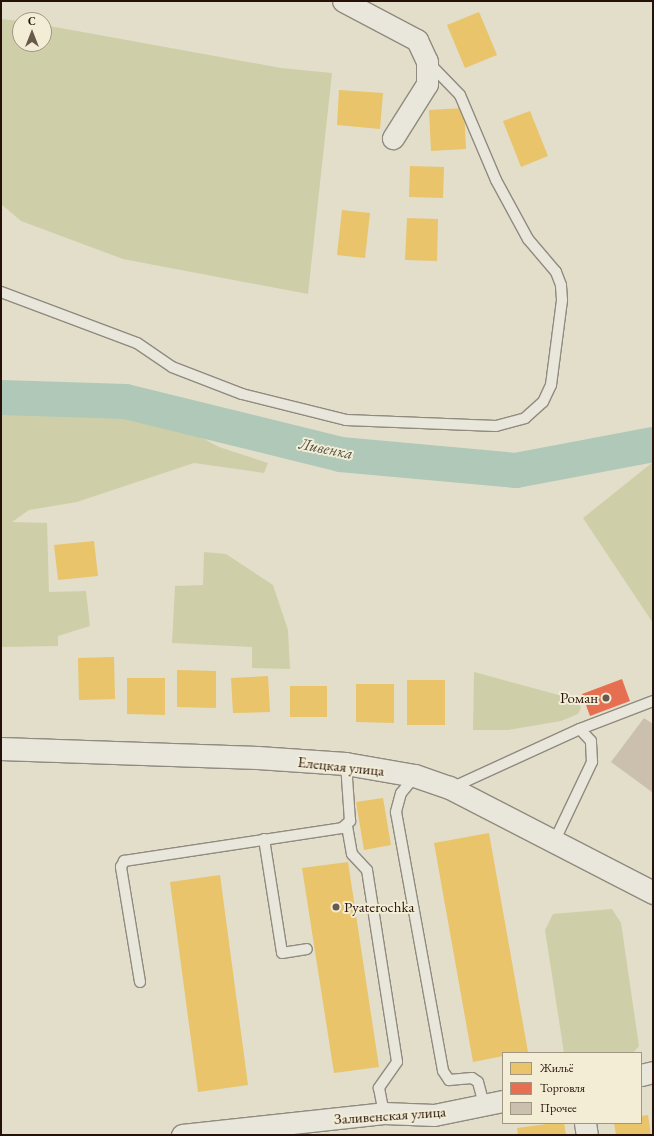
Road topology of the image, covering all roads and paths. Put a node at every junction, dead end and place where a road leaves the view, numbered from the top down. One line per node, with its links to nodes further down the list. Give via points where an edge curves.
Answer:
1 (343, 1): 2 (street, via 416,40)
2 (426, 61): 3 (street, via 426,84); 4 (lane, via 460,95 496,180 528,239 556,272 561,285 562,307 551,385 543,402 525,418 496,426 346,420 242,394 172,367 137,343)
3 (393, 138)
4 (1, 292)
5 (653, 701): 6 (lane)
6 (580, 729): 10 (lane); 13 (lane, via 591,741 592,762)
7 (1, 749): 8 (street, Елецкая улица)
8 (346, 764): 9 (street, Елецкая улица); 11 (lane)
9 (414, 776): 10 (street, Елецкая улица); 19 (lane, via 401,793 396,812 443,1071 448,1080 472,1078 478,1082)
10 (450, 788): 13 (street, Елецкая улица)
11 (347, 826): 12 (lane); 20 (lane, via 352,854 367,870 396,1062 379,1088)
12 (264, 839): 15 (lane, via 282,953); 16 (lane, via 124,861 121,868)
13 (554, 842): 14 (street, Елецкая улица)
14 (653, 893)
15 (307, 949)
16 (140, 982)
17 (653, 1072): 18 (street)
18 (642, 1075)
19 (493, 1103): 20 (street, Заливенская улица, via 434,1115)
20 (384, 1113): 22 (street, Заливенская улица)
21 (585, 1124): 23 (street)
22 (182, 1135)
23 (587, 1135)

